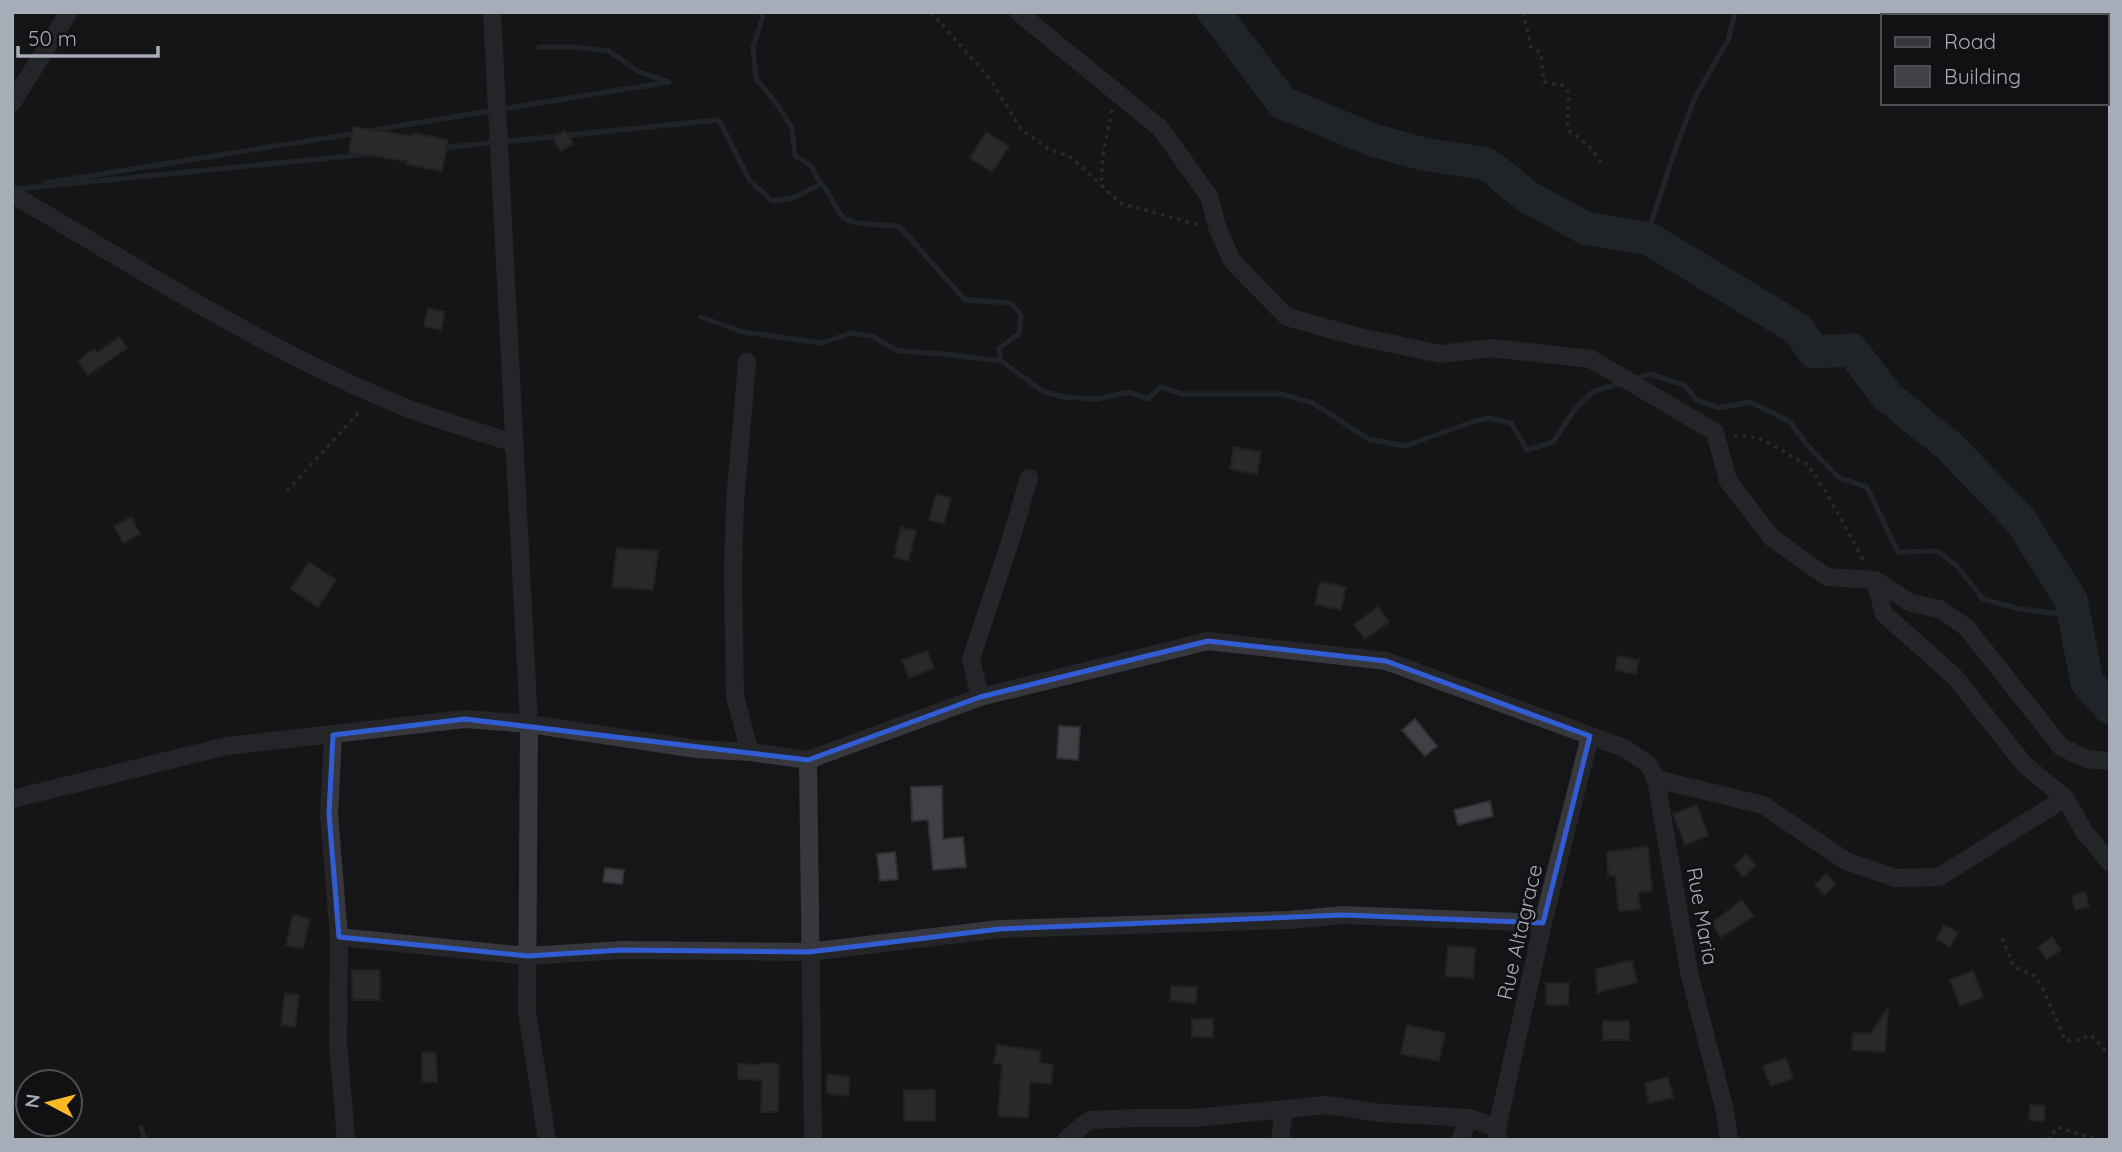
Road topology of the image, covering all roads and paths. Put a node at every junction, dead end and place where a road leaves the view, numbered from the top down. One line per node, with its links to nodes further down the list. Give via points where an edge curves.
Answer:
1 (69, 12): 7 (street)
2 (492, 12): 15 (street)
3 (931, 12): 9 (path, via 989,79 1021,129 1047,148 1072,158)
4 (1018, 12): 6 (street)
5 (1523, 12): 8 (path, via 1531,47 1541,53 1544,82 1565,86 1569,93 1566,129 1588,145)
6 (1117, 92): 9 (path); 11 (street, via 1160,128 1209,196)
7 (12, 103)
8 (1604, 166)
9 (1101, 185): 11 (path, via 1120,203)
10 (12, 194): 13 (street, via 225,318)
11 (1219, 230): 14 (street, via 1233,262 1287,317 1441,354 1491,348 1591,359)
12 (747, 362): 23 (street, via 734,503 733,575 735,697)
13 (376, 394): 15 (street); 17 (path)
14 (1715, 432): 18 (path, via 1759,438 1808,465); 18 (street, via 1728,481 1772,538 1827,577)
15 (513, 443): 20 (street)
16 (1029, 478): 19 (street, via 971,659)
17 (287, 491)
18 (1875, 580): 25 (street, via 1911,603 1940,609 1967,628 2061,747 2087,759); 27 (street, via 1884,614 1955,677 2025,765)
19 (980, 697): 22 (street, via 1208,641 1386,661); 24 (street)
20 (528, 724): 21 (street, via 465,719); 23 (street, via 697,749); 34 (street)
21 (333, 735): 28 (street, via 227,746); 31 (street, via 329,814)
22 (1590, 736): 26 (street, via 1624,748 1648,764); 30 (street, Rue Altagrace)
23 (750, 752): 24 (street)
24 (808, 760): 33 (street)
25 (2110, 761)
26 (1656, 779): 27 (street, via 1763,804 1846,861 1896,878 1939,877); 45 (street, Rue Maria, via 1689,972)
27 (2065, 798): 29 (street, via 2085,833)
28 (12, 799)
29 (2110, 862)
30 (1543, 923): 33 (street, via 1343,915 1000,929); 38 (street, Rue Altagrace)
31 (339, 937): 34 (street); 39 (street, via 338,1043)
32 (2002, 938): 35 (path, via 2014,967 2035,976 2066,1040 2091,1035)
33 (809, 952): 34 (street, via 622,950); 41 (street)
34 (528, 956): 40 (street, via 527,1011)
35 (2110, 1055)
36 (1284, 1109): 37 (street, via 1326,1105 1381,1114); 42 (street, via 1194,1118 1090,1120); 43 (street)
37 (1469, 1118): 38 (street); 44 (street)
38 (1498, 1134)
39 (346, 1140)
40 (547, 1140)
41 (813, 1140)
42 (1066, 1140)
43 (1280, 1140)
44 (1460, 1140)
45 (1729, 1140)
46 (2049, 1140): 47 (path, via 2057,1128)
47 (2098, 1140)

